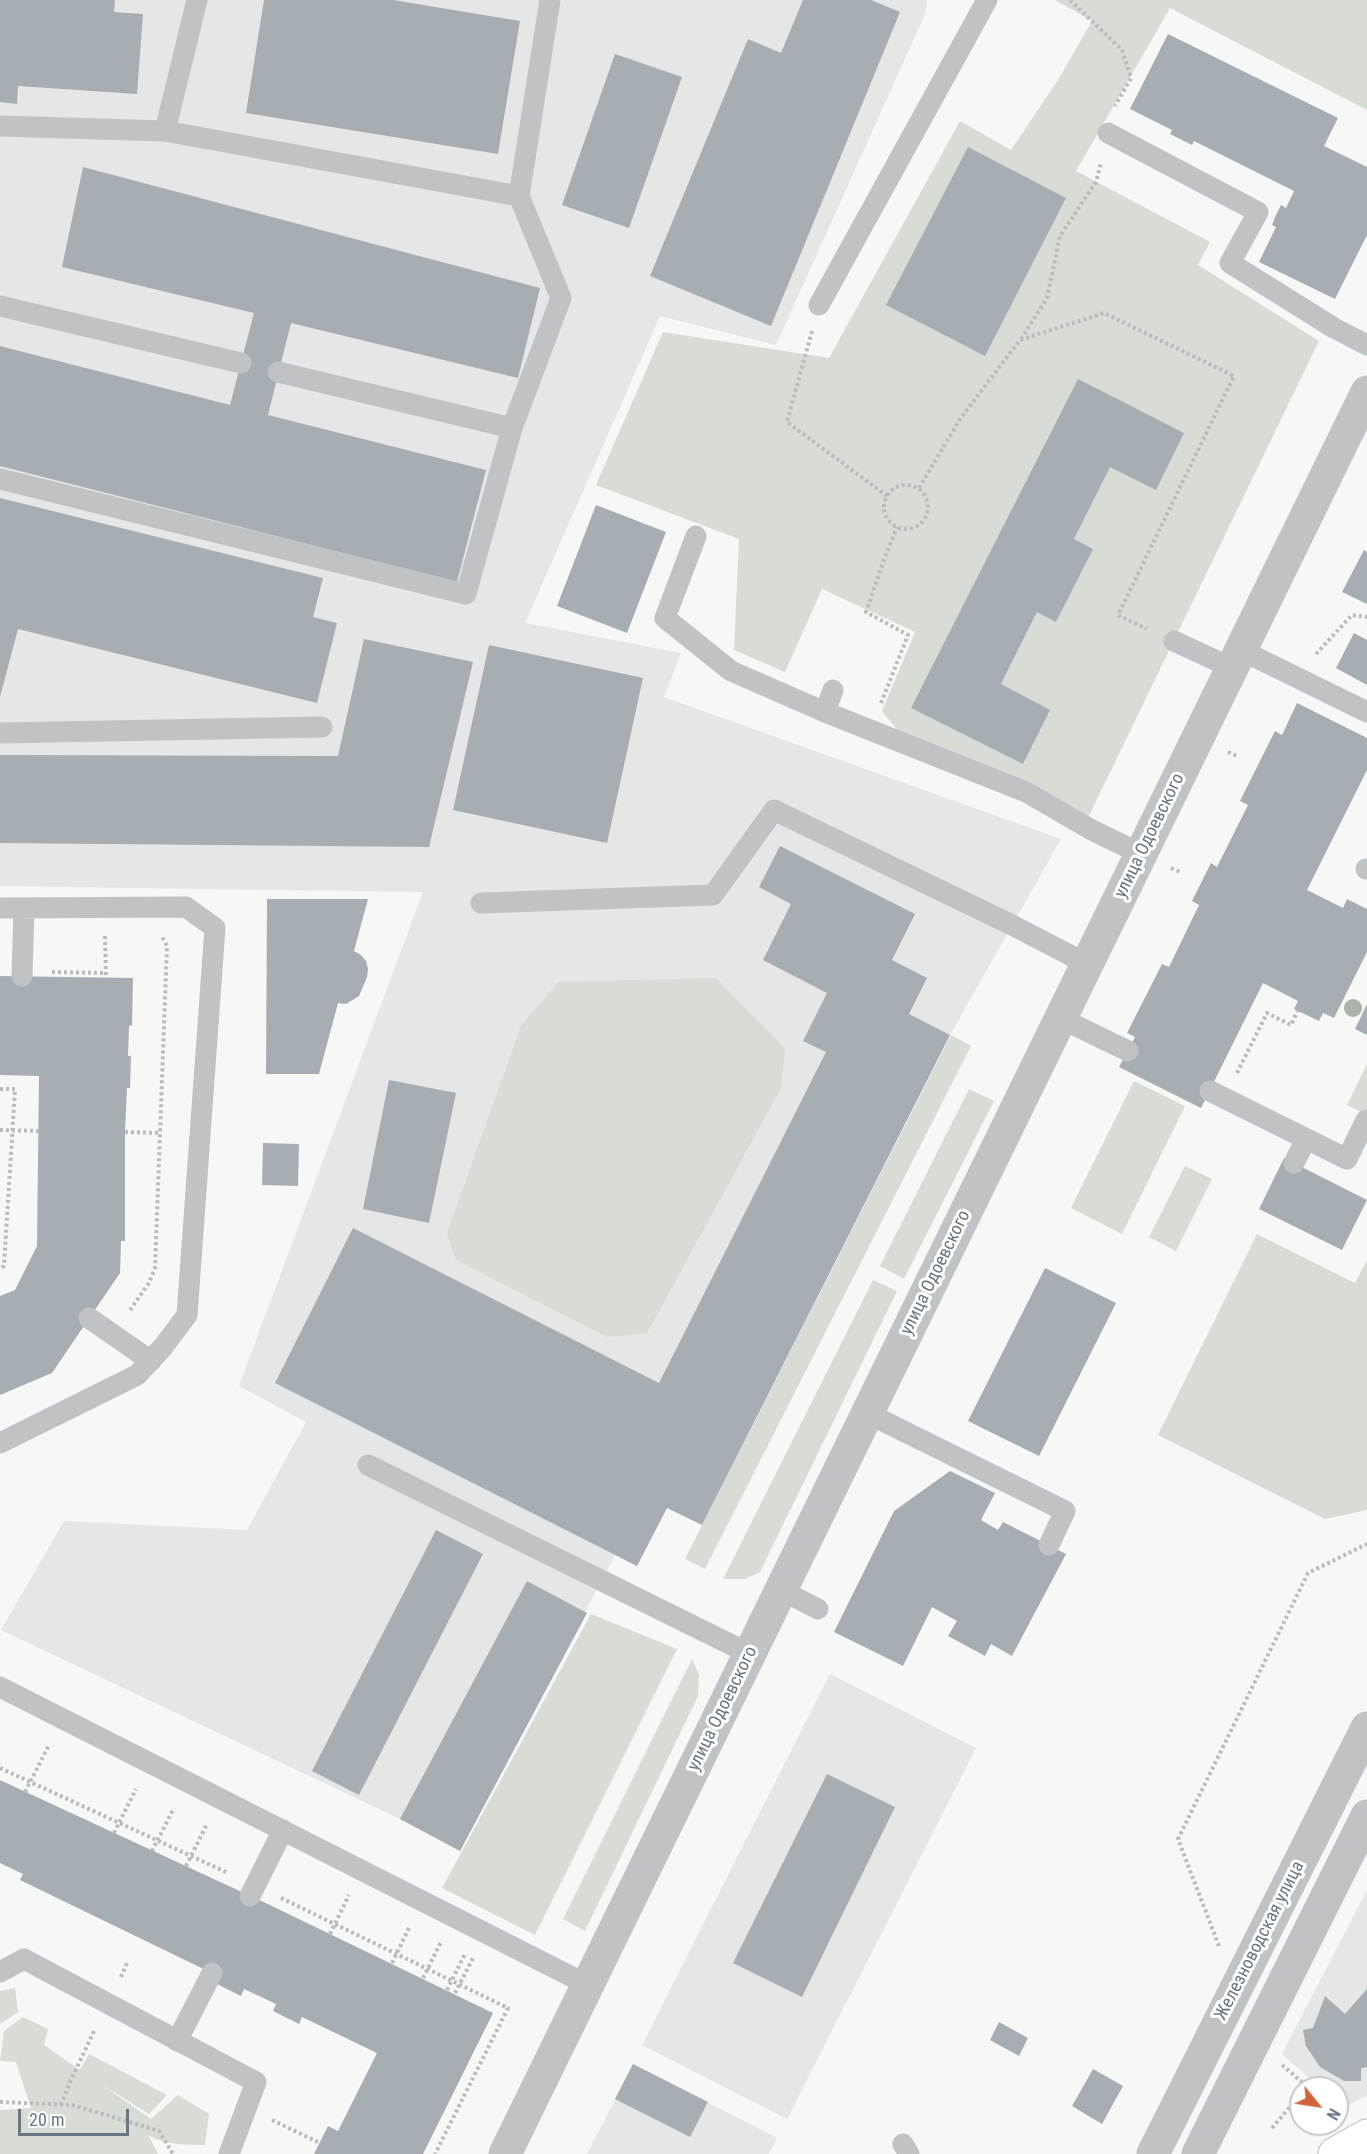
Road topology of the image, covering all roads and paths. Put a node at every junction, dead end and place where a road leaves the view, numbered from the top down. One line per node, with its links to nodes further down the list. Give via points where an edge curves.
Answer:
1 (197, 0): 6 (lane)
2 (550, 0): 8 (lane)
3 (987, 0): 9 (lane)
4 (1070, 0): 7 (path, via 1122,50 1131,78 1112,110)
5 (0, 126): 6 (lane)
6 (165, 131): 8 (lane)
7 (1108, 133): 11 (path, via 1096,182 1060,236 1047,298); 12 (lane, via 1258,212 1230,263)
8 (519, 195): 16 (lane, via 561,298)
9 (819, 305): 19 (path, via 787,422)
10 (0, 306): 13 (lane)
11 (1020, 340): 18 (path, via 960,419); 23 (path, via 1104,313 1234,376 1118,615)
12 (1367, 345)
13 (241, 363)
14 (278, 372): 16 (lane)
15 (1367, 392): 24 (street, улица Одоевского)
16 (512, 428): 17 (lane, via 466,594)
17 (0, 479)
18 (919, 488): 19 (path, via 905,484); 20 (path, via 927,500 927,514 918,526)
19 (887, 496): 20 (path, via 886,518)
20 (897, 527): 27 (path, via 866,612 908,635)
21 (696, 536): 28 (lane, via 665,618 730,671)
22 (1367, 617): 25 (path, via 1352,615)
23 (1174, 641): 24 (lane)
24 (1237, 659): 25 (lane); 32 (street, улица Одоевского)
25 (1295, 676): 29 (lane)
26 (833, 690): 28 (lane)
27 (879, 710)
28 (825, 712): 32 (lane, via 1026,792)
29 (1367, 712)
30 (322, 727): 31 (lane)
31 (0, 733)
32 (1141, 854): 38 (street, улица Одоевского)
33 (481, 903): 38 (lane, via 713,895 774,810)
34 (0, 908): 35 (lane)
35 (24, 908): 39 (lane); 56 (lane, via 186,907 215,928 187,1316)
36 (105, 927): 40 (path)
37 (160, 933): 51 (path, via 167,946)
38 (1087, 964): 42 (street, улица Одоевского)
39 (22, 976)
40 (106, 977)
41 (1298, 1010): 45 (path, via 1291,1024 1267,1013)
42 (1060, 1018): 43 (lane); 57 (street, улица Одоевского)
43 (1128, 1051)
44 (0, 1089): 48 (path, via 15,1089)
45 (1217, 1094): 52 (lane)
46 (1366, 1120): 52 (lane, via 1347,1159)
47 (0, 1130): 48 (path)
48 (12, 1130): 49 (path); 54 (path, via 4,1266)
49 (39, 1131)
50 (125, 1132): 51 (path)
51 (160, 1133): 55 (path, via 155,1268 140,1298)
52 (1306, 1139): 53 (lane)
53 (1294, 1163)
54 (0, 1268)
55 (112, 1334): 56 (lane); 56 (lane, via 86,1322)
56 (147, 1364): 58 (lane, via 137,1375)
57 (867, 1413): 61 (lane, via 1065,1511); 62 (street, улица Одоевского)
58 (0, 1443)
59 (368, 1466): 64 (lane)
60 (1367, 1544): 93 (path, via 1308,1573 1178,1839)
61 (1049, 1545)
62 (781, 1590): 63 (lane); 64 (street, улица Одоевского)
63 (818, 1609)
64 (750, 1654): 102 (street, улица Одоевского)
65 (0, 1687): 77 (lane)
66 (1367, 1728): 68 (street, Железноводская улица)
67 (49, 1744): 70 (path)
68 (1359, 1764): 85 (street, Железноводская улица)
69 (0, 1768): 70 (path)
70 (30, 1782): 72 (path); 75 (path)
71 (136, 1788): 75 (path)
72 (25, 1792)
73 (174, 1807): 79 (path)
74 (1367, 1816): 86 (street)
75 (119, 1823): 78 (path); 79 (path)
76 (207, 1824): 81 (path)
77 (283, 1830): 83 (lane); 102 (lane)
78 (114, 1833)
79 (158, 1841): 80 (path); 81 (path)
80 (152, 1851)
81 (191, 1856): 82 (path); 83 (path)
82 (186, 1866)
83 (253, 1891): 87 (path)
84 (349, 1895): 87 (path)
85 (1283, 1895): 86 (lane); 118 (street, Железноводская улица)
86 (1318, 1913): 119 (street)
87 (335, 1924): 89 (path); 91 (path)
88 (410, 1926): 91 (path)
89 (330, 1934)
90 (441, 1941): 96 (path)
91 (397, 1953): 95 (path); 96 (path)
92 (465, 1953): 100 (path)
93 (1222, 1954)
94 (473, 1957): 101 (path)
95 (392, 1963)
96 (428, 1968): 99 (path); 100 (path)
97 (0, 1972): 105 (lane, via 24,1959)
98 (212, 1973): 105 (lane)
99 (423, 1978)
100 (452, 1980): 101 (path); 103 (path)
101 (460, 1983): 104 (path); 116 (path, via 508,2008)
102 (588, 1985): 117 (street, улица Одоевского)
103 (447, 1990)
104 (455, 1994)
105 (177, 2041): 109 (lane, via 256,2082)
106 (1281, 2064): 107 (path)
107 (1294, 2076)
108 (0, 2102): 114 (path, via 72,2105 153,2129 159,2131)
109 (246, 2107): 113 (path); 115 (lane)
110 (1289, 2108): 111 (path)
111 (1272, 2128)
112 (1367, 2136): 120 (main road)
113 (320, 2143)
114 (173, 2154)
115 (229, 2154)
116 (435, 2154)
117 (506, 2154)
118 (1153, 2154)
119 (1199, 2154)
120 (1335, 2154)

